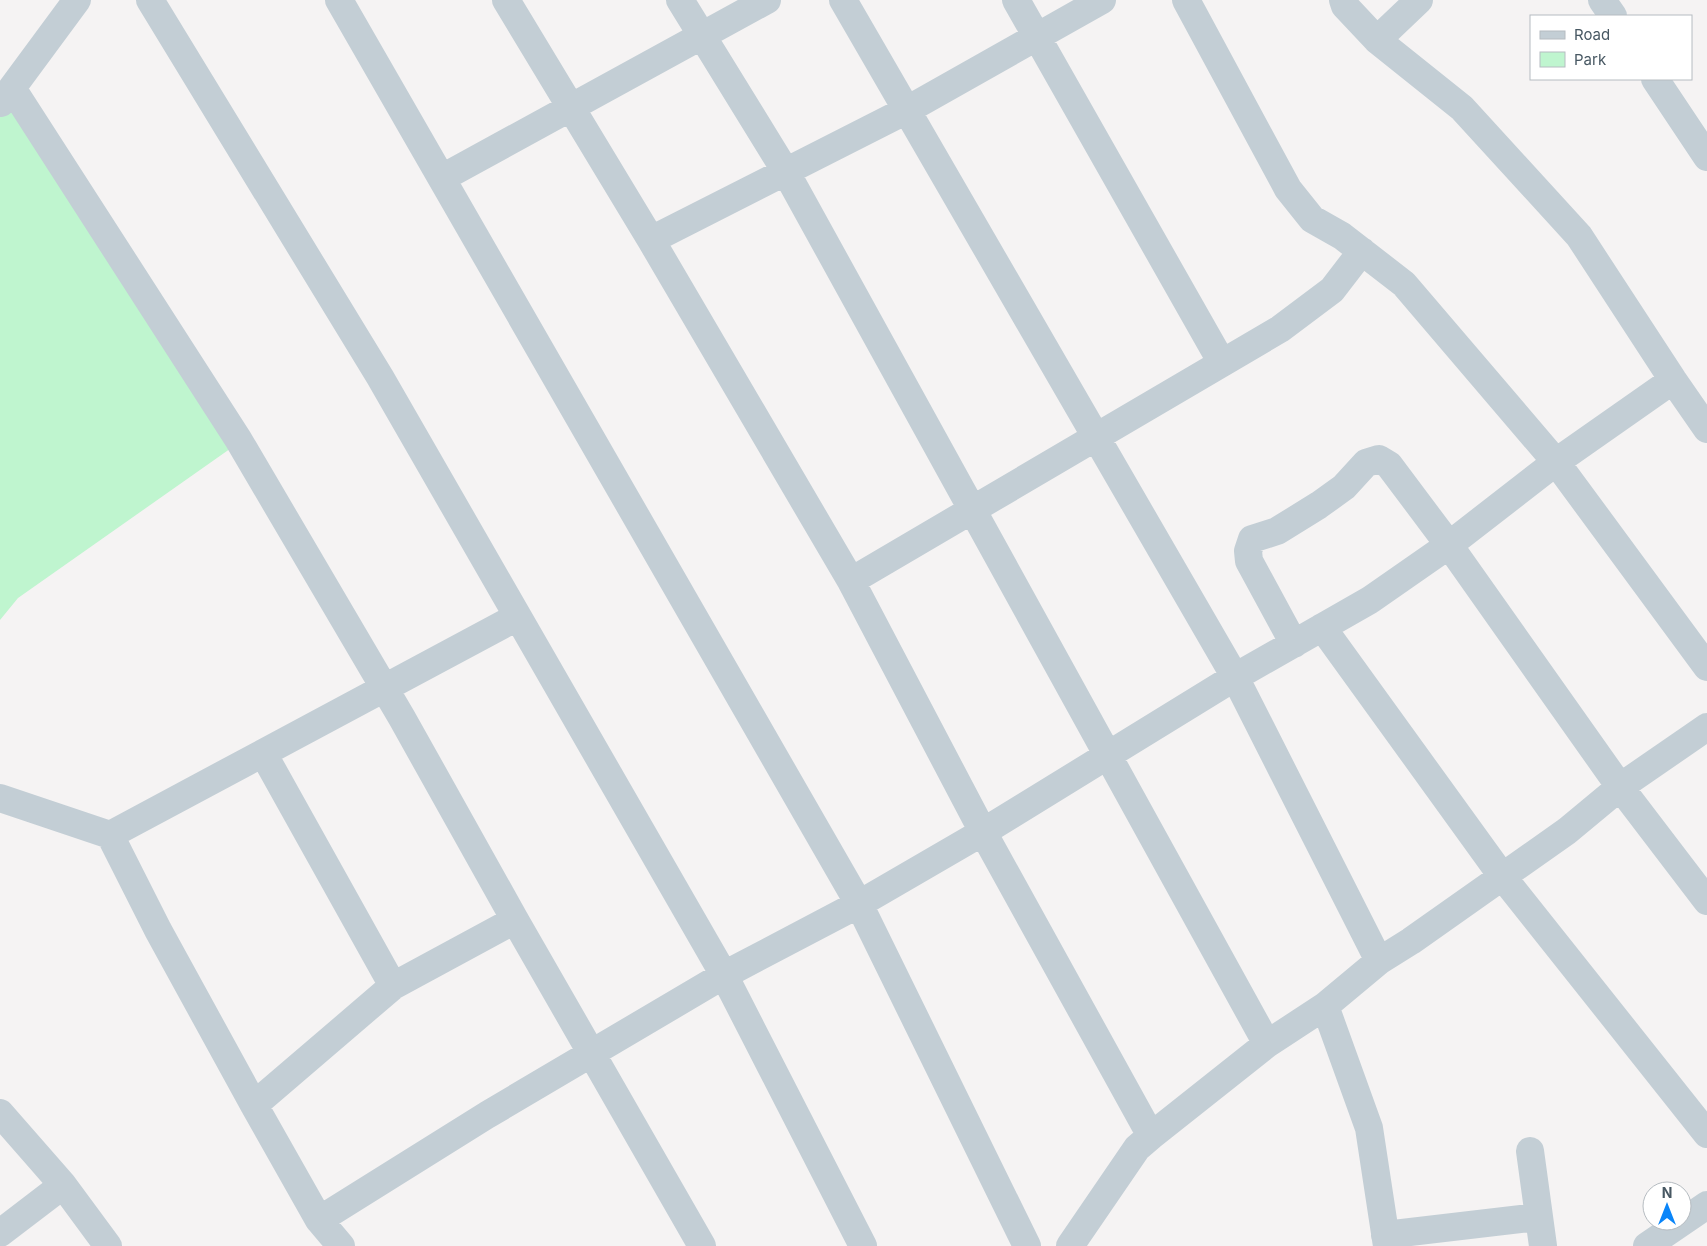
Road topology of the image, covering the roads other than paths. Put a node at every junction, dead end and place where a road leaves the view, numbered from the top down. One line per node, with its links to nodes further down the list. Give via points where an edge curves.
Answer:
1 (77, 0): 19 (street)
2 (150, 0): 35 (street, via 380,377)
3 (339, 0): 24 (street)
4 (506, 0): 20 (street)
5 (680, 0): 15 (street)
6 (767, 0): 15 (street)
7 (843, 0): 21 (street)
8 (1016, 0): 16 (street)
9 (1102, 0): 16 (street)
10 (1186, 0): 26 (street, via 1288,189 1312,218)
11 (1343, 0): 17 (street)
12 (1419, 0): 17 (street)
13 (1602, 0): 14 (street)
14 (1612, 15)
15 (702, 36): 20 (street); 23 (street)
16 (1037, 37): 21 (street); 27 (street)
17 (1377, 40): 28 (street, via 1462,108 1579,236)
18 (1656, 80): 22 (street)
19 (6, 96): 40 (street, via 238,439)
20 (571, 107): 24 (street); 25 (street)
21 (907, 110): 23 (street); 30 (street)
22 (1707, 157)
23 (786, 172): 25 (street); 32 (street)
24 (442, 178): 50 (street)
25 (651, 240): 34 (street)
26 (1362, 251): 27 (street, via 1332,290 1280,329); 31 (street, via 1404,284)
27 (1222, 363): 30 (street)
28 (1673, 380): 29 (street); 31 (street)
29 (1707, 429)
30 (1096, 437): 32 (street); 39 (street)
31 (1556, 462): 33 (street); 38 (street)
32 (972, 510): 34 (street); 43 (street)
33 (1449, 545): 36 (street, via 1370,600); 37 (street, via 1389,465 1379,459 1366,463 1344,487 1319,505 1276,531 1252,539 1248,562); 44 (street)
34 (851, 581): 46 (street)
35 (516, 617): 40 (street); 53 (street)
36 (1322, 627): 37 (street); 48 (street)
37 (1294, 644): 39 (street)
38 (1707, 667)
39 (1235, 677): 43 (street); 52 (street)
40 (384, 688): 42 (street); 51 (street)
41 (1707, 728): 44 (street)
42 (263, 753): 47 (street); 54 (street)
43 (1108, 755): 46 (street); 56 (street)
44 (1620, 786): 48 (street, via 1567,831); 49 (street)
45 (0, 798): 47 (street)
46 (983, 832): 50 (street); 61 (street)
47 (110, 835): 58 (street)
48 (1502, 876): 52 (street); 60 (street)
49 (1707, 901)
50 (859, 904): 53 (street); 73 (street)
51 (515, 920): 54 (street); 57 (street)
52 (1379, 961): 55 (street)
53 (724, 975): 57 (street); 72 (street)
54 (393, 986): 58 (street)
55 (1325, 1006): 56 (street); 68 (street, via 1369,1128)
56 (1267, 1044): 61 (street)
57 (592, 1053): 66 (street); 71 (street)
58 (254, 1105): 66 (street)
59 (0, 1113): 63 (street)
60 (1707, 1134)
61 (1151, 1136): 74 (street, via 1137,1148)
62 (1530, 1151): 65 (street)
63 (63, 1185): 67 (street); 69 (street)
64 (1707, 1205): 76 (street)
65 (1538, 1217): 68 (street); 75 (street)
66 (319, 1220): 70 (street)
67 (0, 1233)
68 (1386, 1240)
69 (100, 1243)
70 (341, 1246)
71 (702, 1246)
72 (863, 1246)
73 (1027, 1246)
74 (1070, 1246)
75 (1543, 1246)
76 (1647, 1246)

